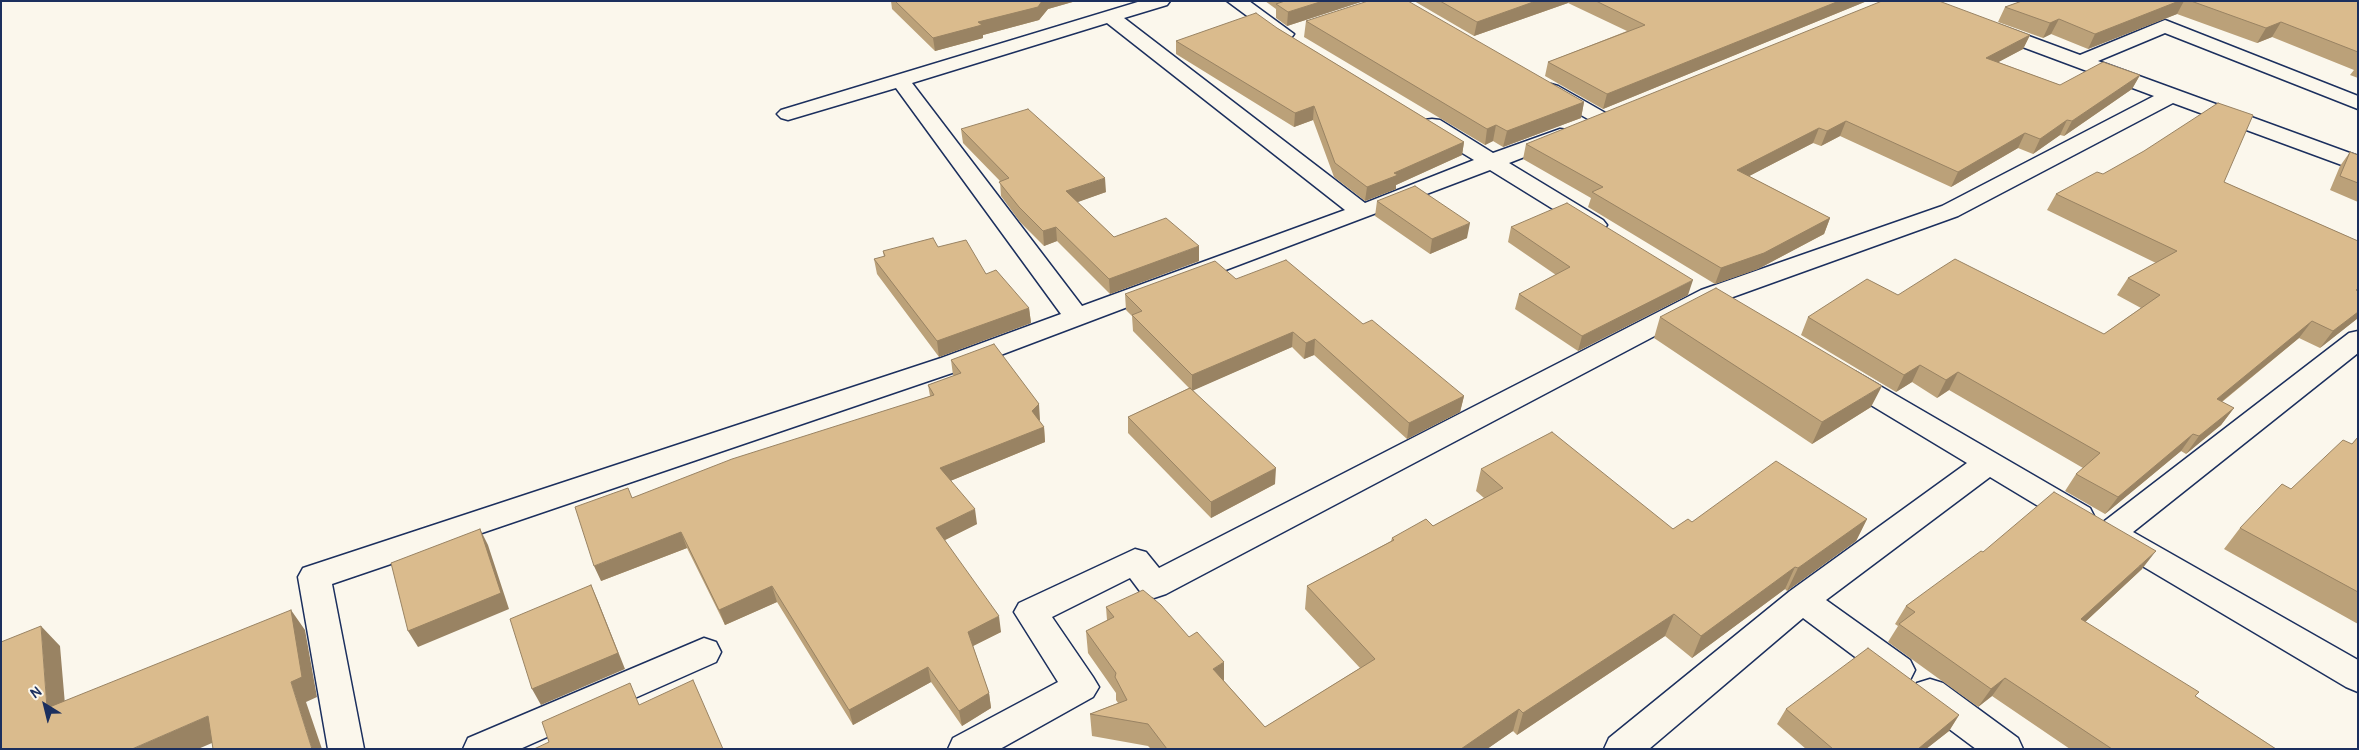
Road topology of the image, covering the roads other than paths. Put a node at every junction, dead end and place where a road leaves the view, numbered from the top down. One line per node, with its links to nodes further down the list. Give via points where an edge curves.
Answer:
1 (1161, 1): 3 (street)
2 (1236, 1): 5 (street)
3 (1111, 17): 7 (street); 15 (street)
4 (1972, 21): 6 (street)
5 (1296, 36)
6 (2081, 62): 9 (street); 10 (street, via 2165,26)
7 (900, 80): 12 (street); 17 (street)
8 (1534, 80): 13 (street, via 1611,115)
9 (2172, 95): 14 (street); 27 (street, via 1950,211 1710,296 1154,585 1135,561 1031,612 1081,687)
10 (2358, 103)
11 (1409, 111): 13 (street)
12 (788, 114)
13 (1492, 161): 15 (street); 16 (street)
14 (2358, 164)
15 (1362, 212): 17 (street)
16 (1618, 239)
17 (1077, 317): 25 (street, via 951,364 314,577)
18 (2358, 339): 21 (street)
19 (1828, 367): 20 (street)
20 (1988, 464): 21 (street); 22 (street)
21 (2109, 534): 24 (street)
22 (1802, 600): 28 (street); 29 (street)
23 (704, 652): 26 (street)
24 (2358, 678)
25 (346, 749)
26 (481, 749)
27 (966, 749)
28 (1622, 749)
29 (2005, 749)

